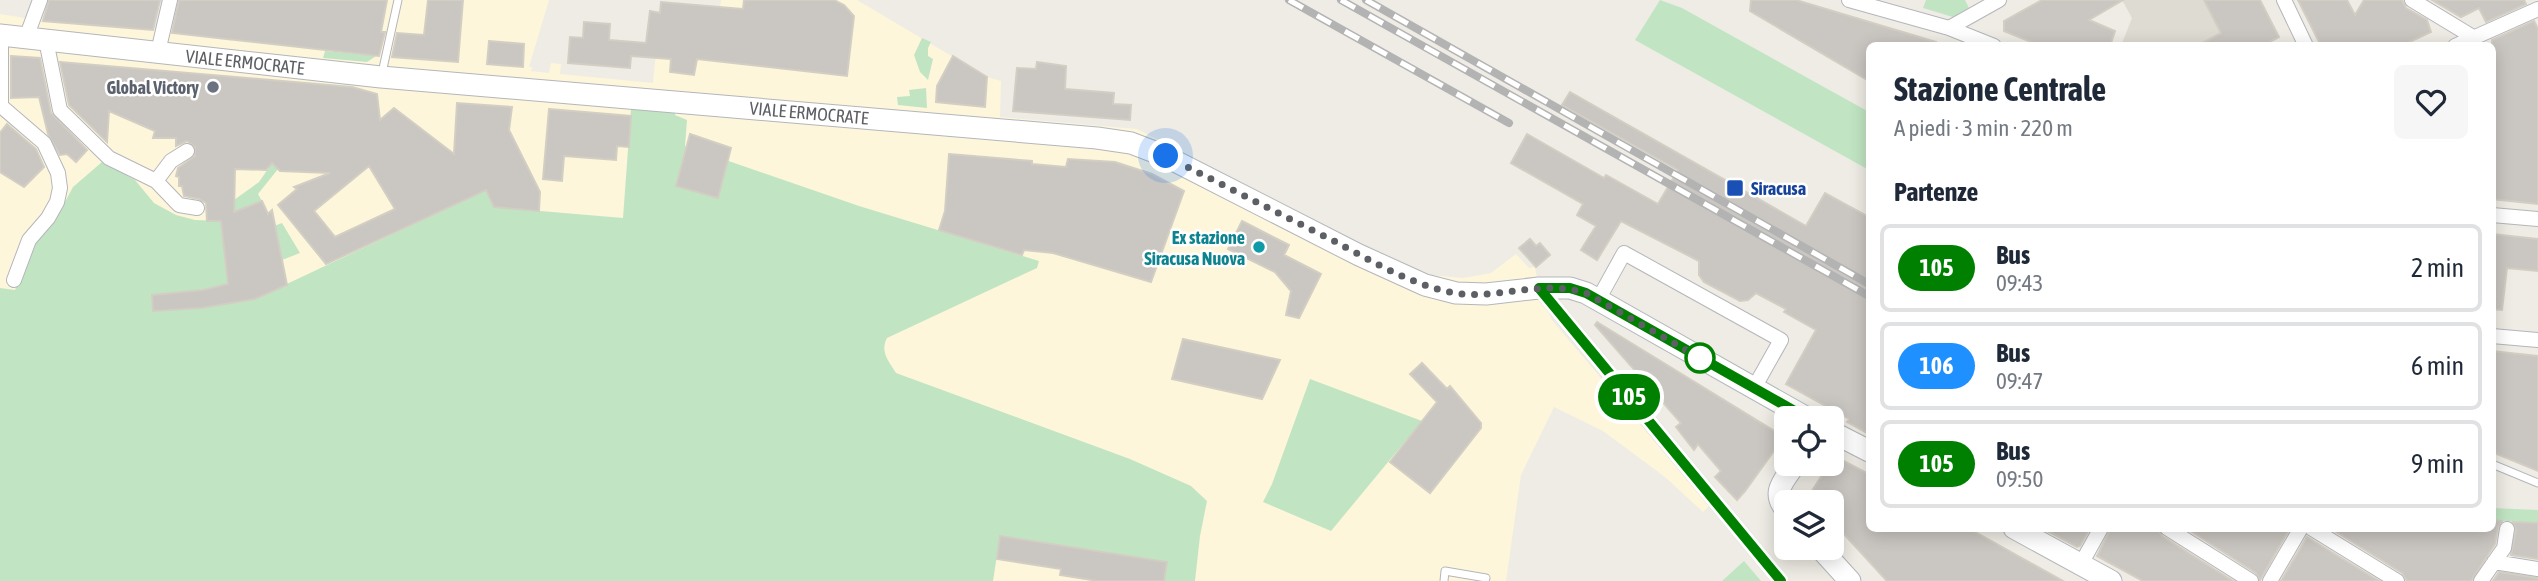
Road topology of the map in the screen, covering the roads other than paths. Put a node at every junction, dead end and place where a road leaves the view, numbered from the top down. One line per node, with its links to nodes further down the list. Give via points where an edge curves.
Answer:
1 (40, 0): 12 (street)
2 (170, 0): 16 (street)
3 (398, 0): 17 (lane)
4 (1849, 0): 9 (street)
5 (1998, 0): 9 (street)
6 (2284, 0): 14 (street)
7 (2412, 0): 11 (street)
8 (2538, 9): 11 (street)
9 (1949, 28): 13 (street)
10 (0, 35): 12 (main road, VIALE ERMOCRATE); 23 (street, via 1,106 44,143 60,188 48,218 29,240)
11 (2473, 37): 15 (street)
12 (36, 39): 16 (main road, VIALE ERMOCRATE); 19 (street, via 60,110 109,158)
13 (1984, 42)
14 (2302, 42)
15 (2463, 42)
16 (158, 52): 17 (main road, VIALE ERMOCRATE)
17 (381, 77): 24 (main road, VIALE ERMOCRATE, via 1131,143 1166,156 1425,285 1476,294)
18 (187, 152): 19 (street, via 171,160)
19 (156, 181): 20 (street, via 179,205)
20 (197, 208)
21 (2496, 215): 22 (street)
22 (2538, 219)
23 (14, 279)
24 (1539, 288): 25 (main road, VIALE ERMOCRATE, via 1570,288); 26 (street)
25 (1592, 297): 26 (street, via 1572,299 1565,308); 29 (main road); 29 (street, via 1624,253 1781,340)
26 (1566, 321): 47 (street)
27 (2496, 336): 28 (street)
28 (2538, 340)
29 (1754, 388): 30 (main road)
30 (1785, 406)
31 (1844, 438): 32 (main road)
32 (1866, 450)
33 (2496, 466): 34 (lane)
34 (2538, 484)
35 (2507, 529): 42 (street, via 2504,548)
36 (2021, 532): 43 (main road)
37 (2099, 532): 43 (street)
38 (2173, 532): 50 (street)
39 (2299, 532): 51 (street)
40 (2317, 532): 52 (street)
41 (1831, 560): 48 (main road)
42 (2494, 562): 44 (street); 53 (street)
43 (2081, 564): 49 (main road)
44 (2538, 569)
45 (1444, 581): 46 (lane, via 1445,571)
46 (1485, 581)
47 (1781, 581)
48 (1850, 581)
49 (2111, 581)
50 (2251, 581)
51 (2270, 581)
52 (2397, 581)
53 (2481, 581)

